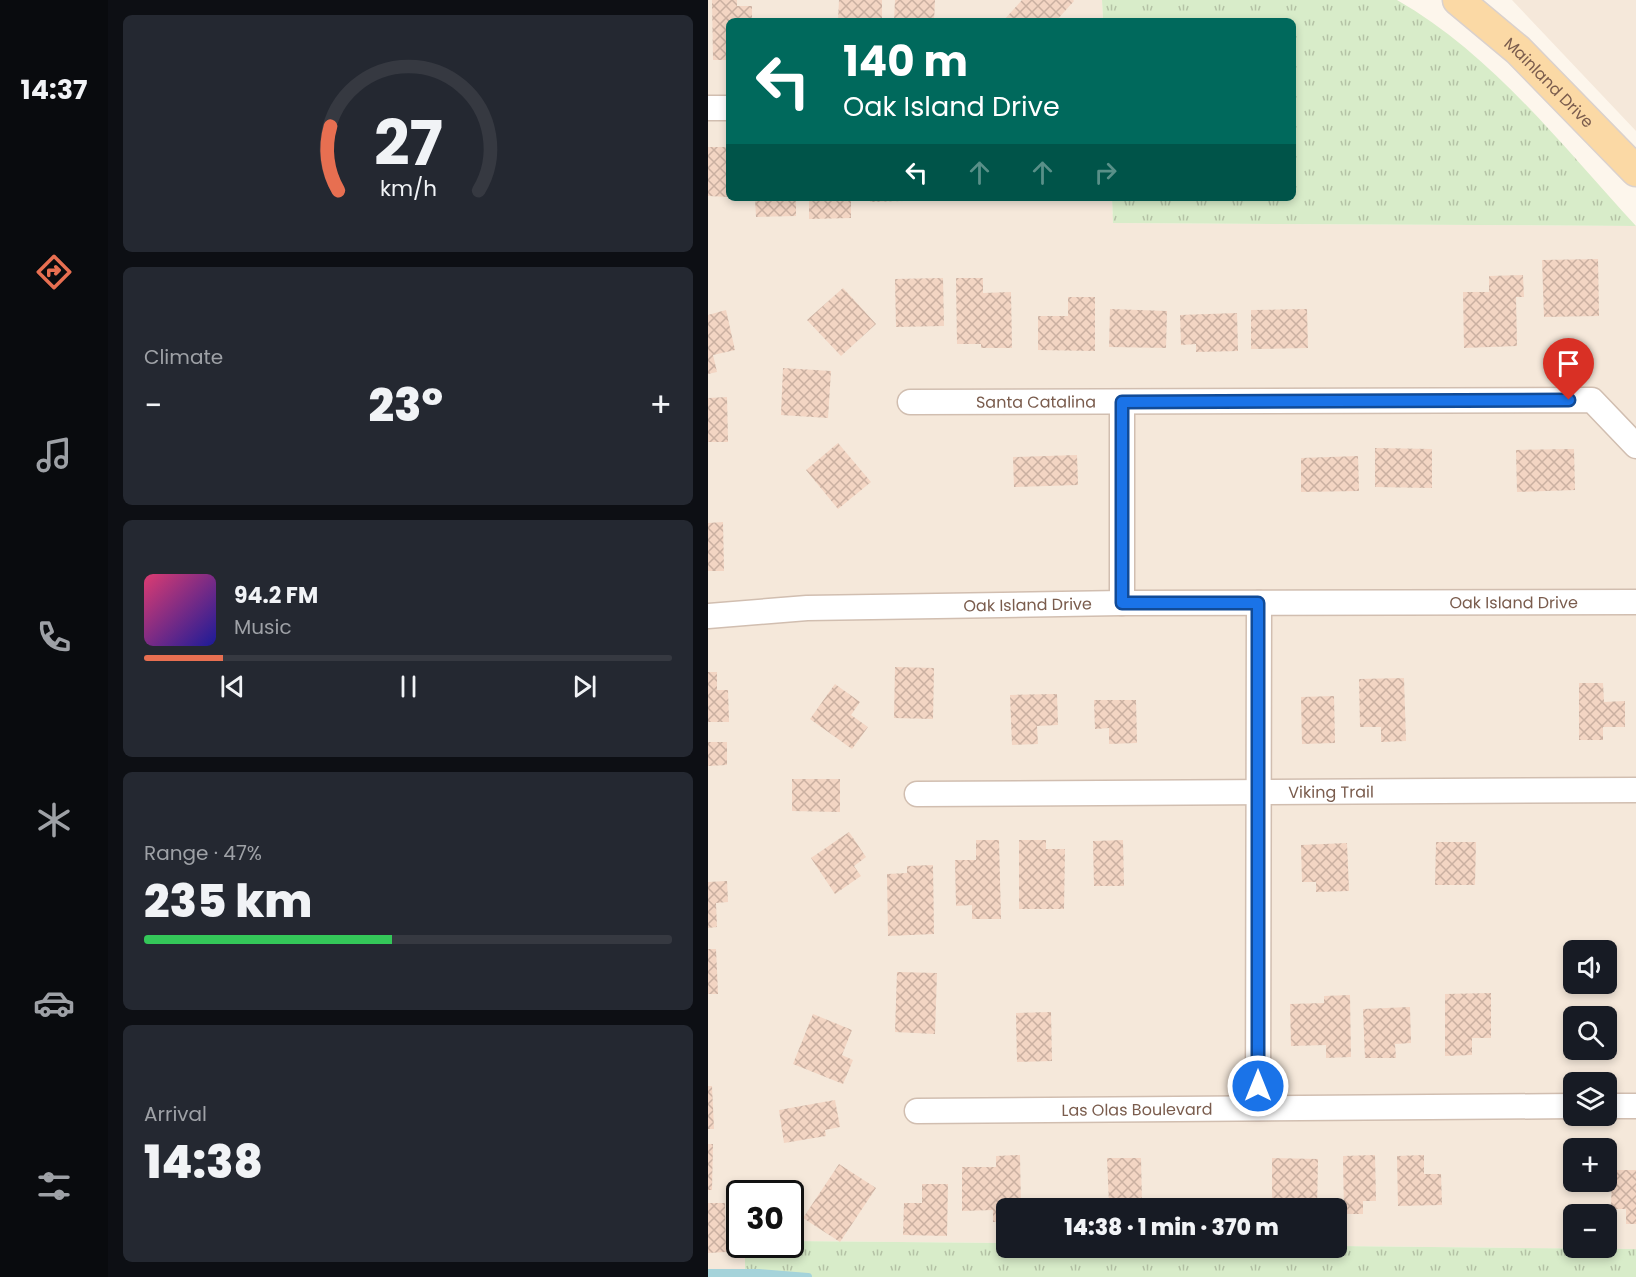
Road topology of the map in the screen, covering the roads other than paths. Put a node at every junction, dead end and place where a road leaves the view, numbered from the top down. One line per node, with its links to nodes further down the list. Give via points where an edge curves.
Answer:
1 (1458, 0): 4 (main road, Mainland Drive, via 1518,51)
2 (708, 108): 3 (street)
3 (726, 108)
4 (1636, 171)
5 (910, 402): 6 (street, Santa Catalina)
6 (1122, 402): 7 (street, Santa Catalina, via 1592,400); 9 (street)
7 (1636, 446)
8 (1636, 602): 10 (street, Oak Island Drive)
9 (1122, 603): 10 (street, Oak Island Drive); 11 (street, Oak Island Drive, via 807,608)
10 (1258, 603): 13 (street)
11 (708, 616)
12 (1636, 790): 13 (street, Viking Trail)
13 (1258, 793): 14 (street, Viking Trail); 18 (street)
14 (917, 794)
15 (1563, 1106): 18 (street, Las Olas Boulevard)
16 (1617, 1106): 17 (street)
17 (1636, 1106)
18 (1258, 1108): 19 (street, Las Olas Boulevard)
19 (917, 1111)

